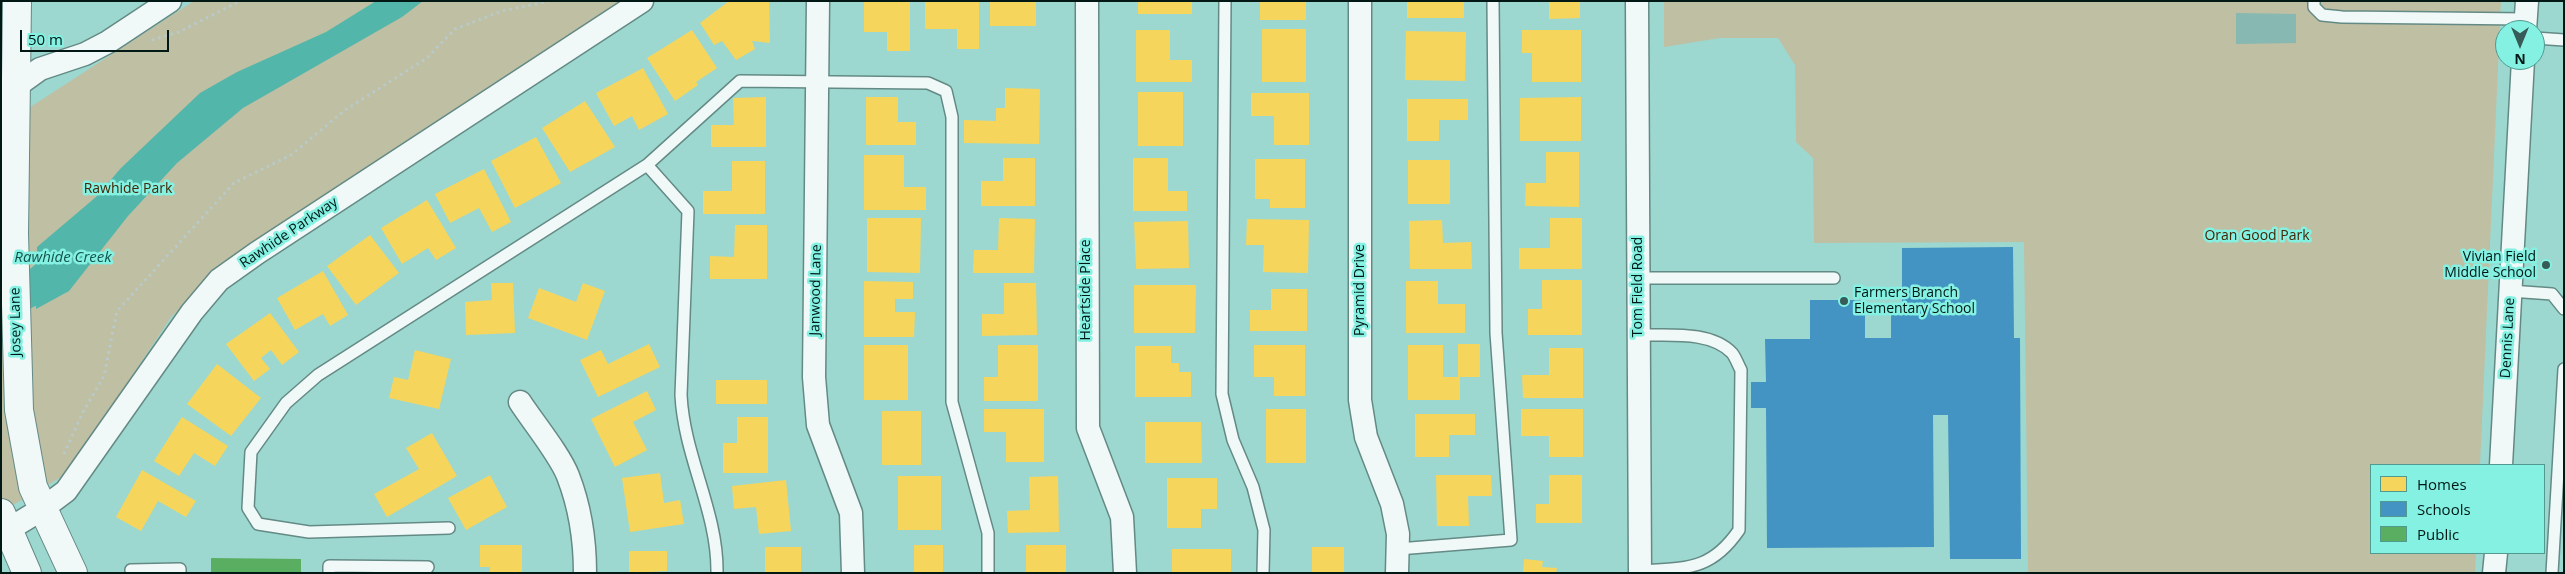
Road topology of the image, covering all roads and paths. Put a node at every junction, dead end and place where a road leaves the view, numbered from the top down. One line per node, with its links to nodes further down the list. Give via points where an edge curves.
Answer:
1 (17, 1): 17 (main road, Josey Lane)
2 (170, 1): 17 (street, via 108,42 85,54 40,69)
3 (550, 1): 26 (path, via 502,11 455,29 427,58 344,110 291,156 234,183 117,310 104,376)
4 (642, 1): 28 (street, Rawhide Parkway, via 219,280 169,342 74,481)
5 (818, 1): 16 (street, Janwood Lane)
6 (1086, 1): 44 (street, Heartside Place, via 1088,428 1122,517)
7 (1225, 1): 45 (lane, via 1222,394 1264,530)
8 (1360, 1): 31 (street, Pyramid Drive, via 1360,400 1366,437 1392,504)
9 (1493, 1): 31 (lane, via 1496,333 1511,540)
10 (1637, 1): 19 (street, Tom Field Road)
11 (2314, 1): 12 (lane, via 2314,7 2322,15)
12 (2495, 21)
13 (2545, 30): 14 (lane)
14 (2564, 40)
15 (2522, 70): 21 (street, Dennis Lane)
16 (819, 81): 18 (lane, via 740,81); 42 (street, Janwood Lane, via 814,377 818,425 851,513); 43 (lane, via 928,83 946,91 952,117 952,402 988,533)
17 (8, 91): 28 (main road, Josey Lane, via 19,410 32,487)
18 (647, 165): 30 (lane, via 318,375 286,403 251,452 248,508 258,524 309,532); 41 (lane, via 688,211 681,395 683,423 718,547)
19 (1638, 278): 20 (lane); 23 (street, Tom Field Road)
20 (1834, 278)
21 (2510, 291): 22 (lane, via 2552,294); 27 (street, Dennis Lane)
22 (2564, 309)
23 (1639, 334): 33 (street, Tom Field Road); 33 (lane, via 1688,336 1713,341 1732,354 1741,370 1740,530 1727,548 1709,561 1687,568)
24 (2564, 369): 48 (lane)
25 (520, 402): 40 (street, via 567,474 581,519)
26 (63, 456)
27 (2500, 464)
28 (42, 509): 29 (street, Rawhide Parkway); 35 (main road, Josey Lane)
29 (4, 525): 34 (main road)
30 (449, 528)
31 (1398, 549): 46 (street, Pyramid Drive)
32 (2496, 554): 47 (street)
33 (1640, 572)
34 (27, 573)
35 (73, 573)
36 (132, 573): 37 (lane, via 131,570 180,569)
37 (180, 573)
38 (329, 573): 39 (lane, via 329,566 428,567)
39 (423, 573)
40 (585, 573)
41 (717, 573)
42 (853, 573)
43 (988, 573)
44 (1125, 573)
45 (1263, 573)
46 (1397, 573)
47 (2494, 573)
48 (2552, 573)

